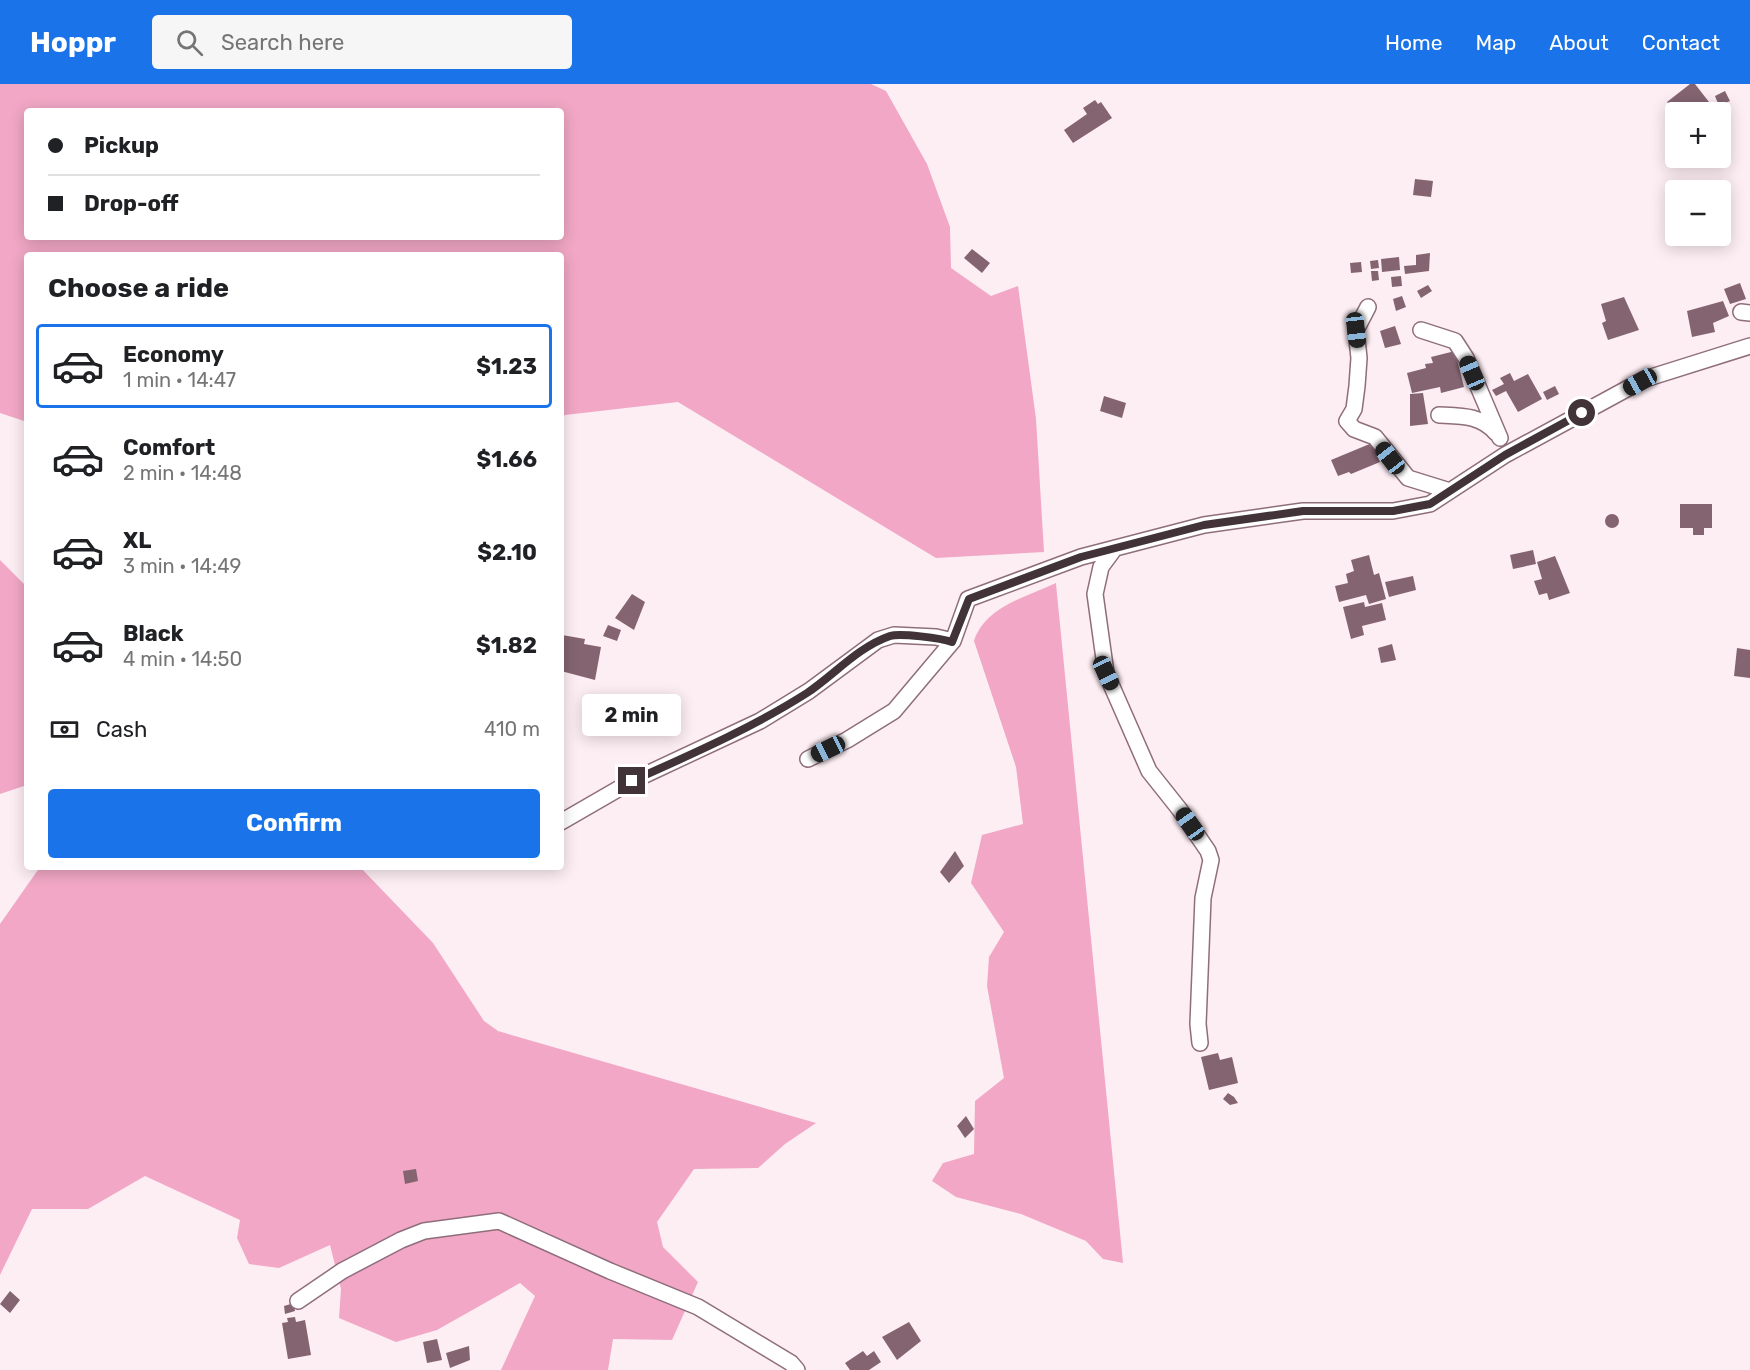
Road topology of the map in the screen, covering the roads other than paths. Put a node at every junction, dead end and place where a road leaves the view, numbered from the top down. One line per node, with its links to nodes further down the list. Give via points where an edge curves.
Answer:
1 (1368, 307): 7 (street, via 1356,330 1357,386 1354,409 1347,421 1354,429 1375,437 1408,478)
2 (1421, 330): 5 (street, via 1455,341)
3 (1750, 346): 6 (street, via 1645,379)
4 (1439, 415): 5 (street, via 1468,416 1488,424)
5 (1500, 438): 6 (street)
6 (1510, 452): 7 (street)
7 (1450, 491): 8 (street, via 1430,504 1393,511 1303,511 1204,525)
8 (1115, 548): 9 (street, via 969,599); 12 (street, via 1101,567 1095,594 1106,673 1149,771 1186,818 1211,860 1203,898)
9 (952, 642): 10 (street, via 894,711); 11 (street, via 936,637 894,635 878,640 760,721 632,781)
10 (808, 759)
11 (564, 820)
12 (1200, 1043)
13 (298, 1301): 14 (street, via 342,1270 401,1240 424,1231 499,1221 698,1307)
14 (789, 1368)

